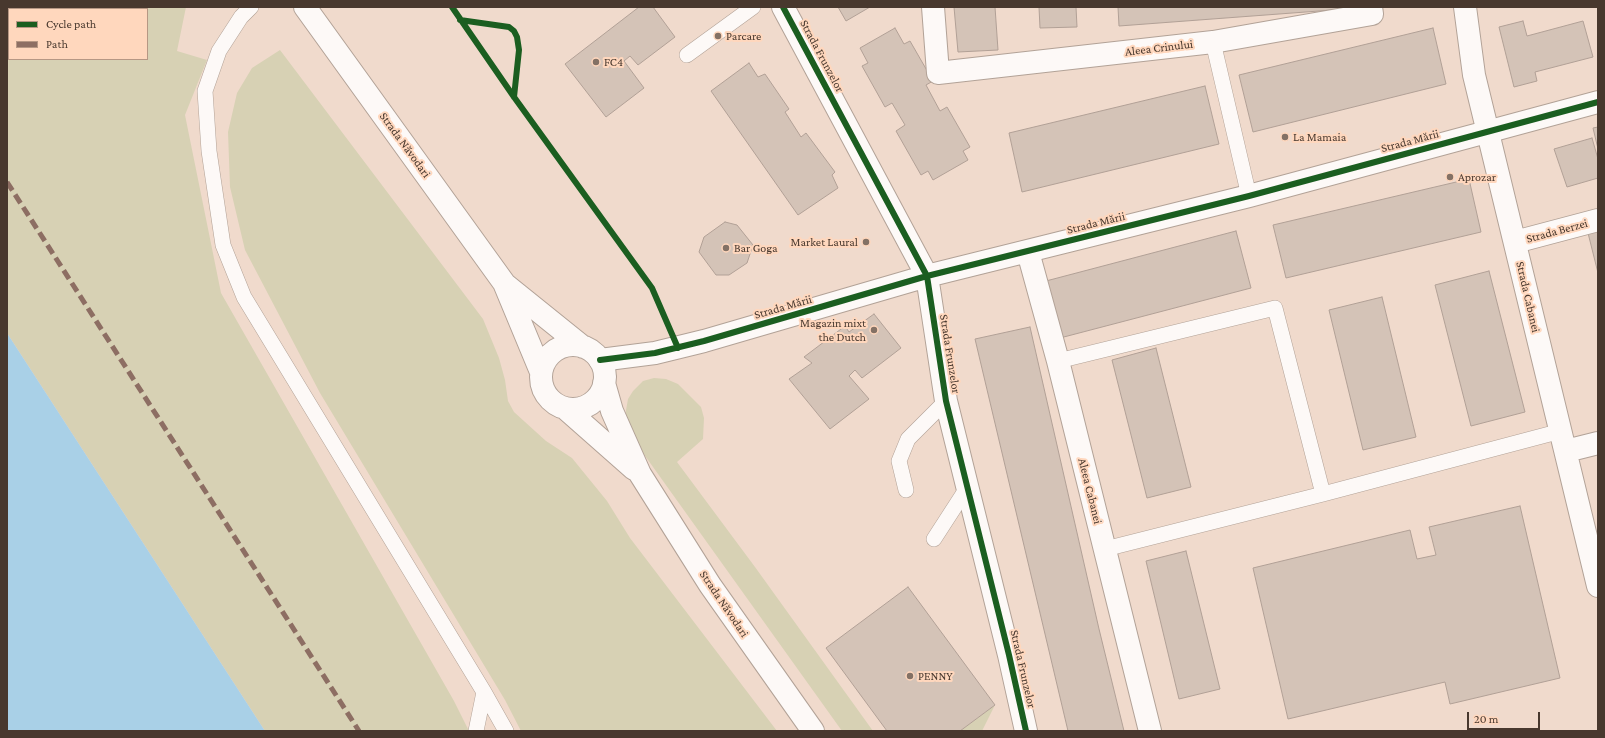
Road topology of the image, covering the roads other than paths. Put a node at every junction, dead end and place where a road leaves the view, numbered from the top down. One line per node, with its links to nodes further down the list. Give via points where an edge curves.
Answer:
1 (251, 7): 33 (lane, via 241,17 219,50 204,90 209,150 223,245 244,297)
2 (306, 7): 17 (street, Strada Năvodari)
3 (753, 7): 9 (lane)
4 (783, 7): 16 (street, Strada Frunzelor)
5 (933, 7): 8 (street, Aleea Crinului, via 938,73)
6 (1372, 7): 8 (street, Aleea Crinului, via 1372,14)
7 (1465, 7): 11 (street, Strada Cabanei, via 1474,75)
8 (1213, 42): 12 (lane)
9 (686, 56)
10 (1598, 102): 11 (street, Strada Mării)
11 (1488, 131): 12 (street, Strada Mării); 14 (street, Strada Cabanei)
12 (1249, 196): 15 (street, Strada Mării)
13 (1598, 220): 14 (street, Strada Berzei)
14 (1515, 242): 24 (street, Strada Cabanei)
15 (1028, 252): 16 (street, Strada Mării); 19 (street, Aleea Cabanei)
16 (926, 276): 18 (street, Strada Mării, via 655,353); 22 (street, Strada Frunzelor)
17 (504, 283): 18 (street); 20 (street)
18 (591, 354): 20 (street, via 573,345 561,347 551,354); 21 (street, via 604,371)
19 (1058, 361): 29 (lane, via 1275,308); 31 (street, Aleea Cabanei)
20 (541, 372): 23 (street, via 542,387 550,400)
21 (604, 383): 23 (street, via 601,392 587,406); 26 (street, via 612,411)
22 (946, 401): 27 (street, Strada Frunzelor); 28 (lane, via 908,438 899,461)
23 (566, 409): 26 (street)
24 (1563, 441): 25 (street); 29 (lane); 32 (street, Strada Cabanei)
25 (1598, 443)
26 (640, 474): 36 (street, Strada Năvodari, via 710,585)
27 (967, 488): 30 (lane); 37 (street, Strada Frunzelor)
28 (906, 490)
29 (1323, 494): 31 (lane)
30 (934, 539)
31 (1105, 549): 38 (street, Aleea Cabanei)
32 (1598, 586)
33 (484, 692): 34 (lane); 35 (lane)
34 (476, 731)
35 (506, 731)
36 (813, 731)
37 (1026, 731)
38 (1150, 731)

